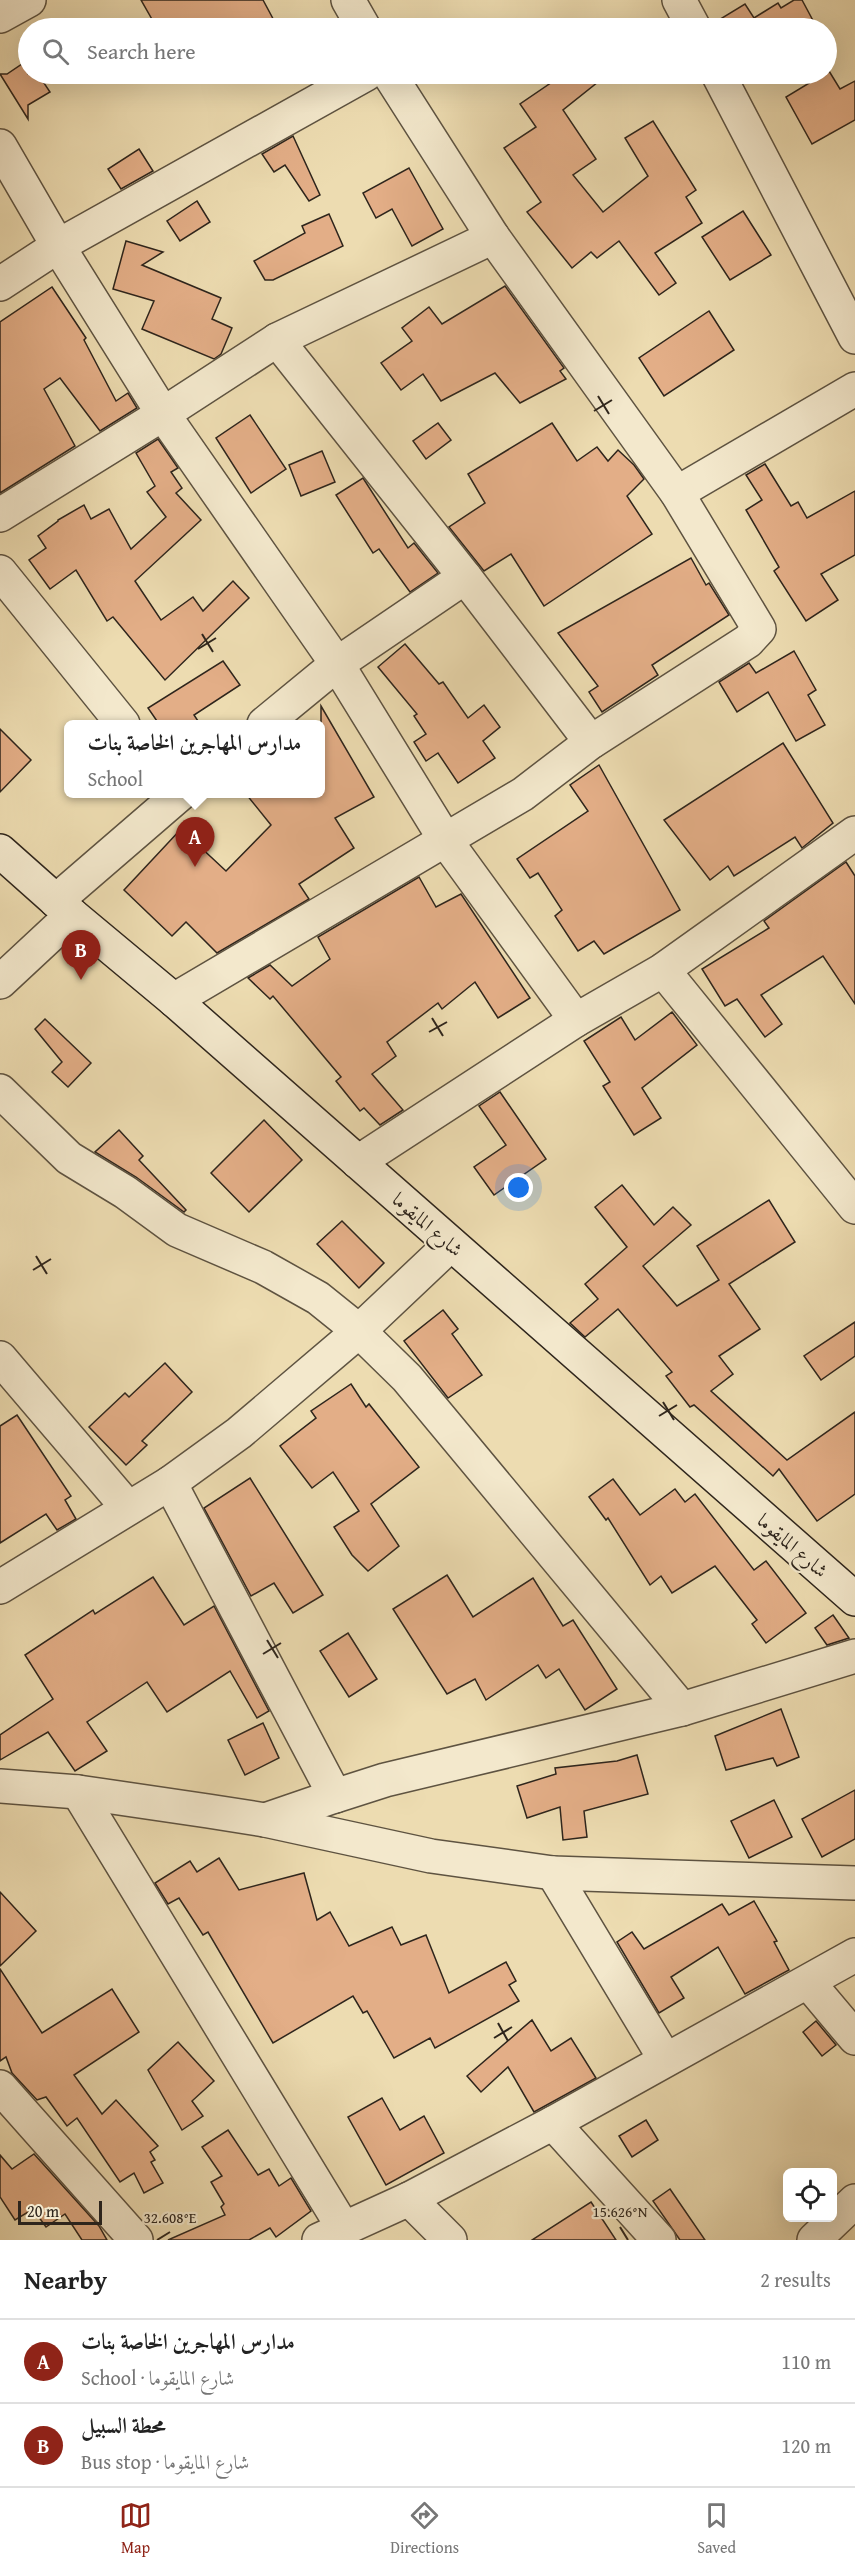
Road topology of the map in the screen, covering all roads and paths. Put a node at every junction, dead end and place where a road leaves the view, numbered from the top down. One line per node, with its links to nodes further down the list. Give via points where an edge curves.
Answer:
1 (29, 0): 4 (street)
2 (348, 0): 5 (street)
3 (679, 0): 6 (street)
4 (0, 16)
5 (358, 18)
6 (689, 18)
7 (348, 84): 12 (street)
8 (395, 84): 11 (street)
9 (723, 84): 14 (street)
10 (0, 146): 12 (street)
11 (493, 237): 15 (street); 18 (street)
12 (58, 246): 13 (street); 17 (street)
13 (0, 284)
14 (855, 337)
15 (277, 340): 17 (street); 21 (street)
16 (855, 389): 18 (street)
17 (163, 414): 19 (street); 22 (street)
18 (677, 493): 25 (street, via 759,629 748,641)
19 (0, 515)
20 (0, 572): 23 (street)
21 (465, 576): 22 (street); 25 (street)
22 (337, 664): 24 (street); 28 (street)
23 (120, 720)
24 (269, 720)
25 (591, 742): 28 (street, via 523,794)
26 (176, 798): 30 (street)
27 (855, 833): 31 (street)
28 (446, 842): 33 (street); 34 (street)
29 (0, 851): 30 (street, شارع المايقوما)
30 (64, 908): 32 (street); 33 (street, شارع المايقوما)
31 (663, 970): 34 (street); 37 (street)
32 (0, 982)
33 (174, 1000): 36 (street, شارع المايقوما)
34 (576, 1020): 36 (street)
35 (0, 1091): 39 (street, via 69,1158 160,1219 197,1241 270,1271 318,1298)
36 (358, 1162): 38 (street, شارع المايقوما)
37 (855, 1207)
38 (452, 1244): 39 (street); 44 (street, شارع المايقوما)
39 (359, 1330): 41 (street, via 239,1432); 46 (street, via 407,1378)
40 (0, 1358): 42 (street)
41 (170, 1484): 42 (street); 49 (street)
42 (128, 1508): 43 (street)
43 (0, 1587)
44 (855, 1599)
45 (855, 1656): 46 (street)
46 (682, 1709): 49 (street, via 385,1780)
47 (0, 1786): 48 (street)
48 (78, 1792): 50 (street); 61 (street)
49 (335, 1796): 50 (street)
50 (265, 1820): 51 (street, via 431,1856)
51 (553, 1873): 52 (street); 56 (street)
52 (855, 1884)
53 (855, 1955): 54 (street)
54 (808, 1982): 55 (street); 56 (street)
55 (855, 2038)
56 (665, 2059): 58 (street)
57 (0, 2087): 62 (street)
58 (553, 2123): 59 (street); 64 (street)
59 (409, 2199): 61 (street); 63 (street)
60 (855, 2201): 65 (street)
61 (332, 2234)
62 (136, 2240)
63 (450, 2240)
64 (659, 2240)
65 (814, 2240)

